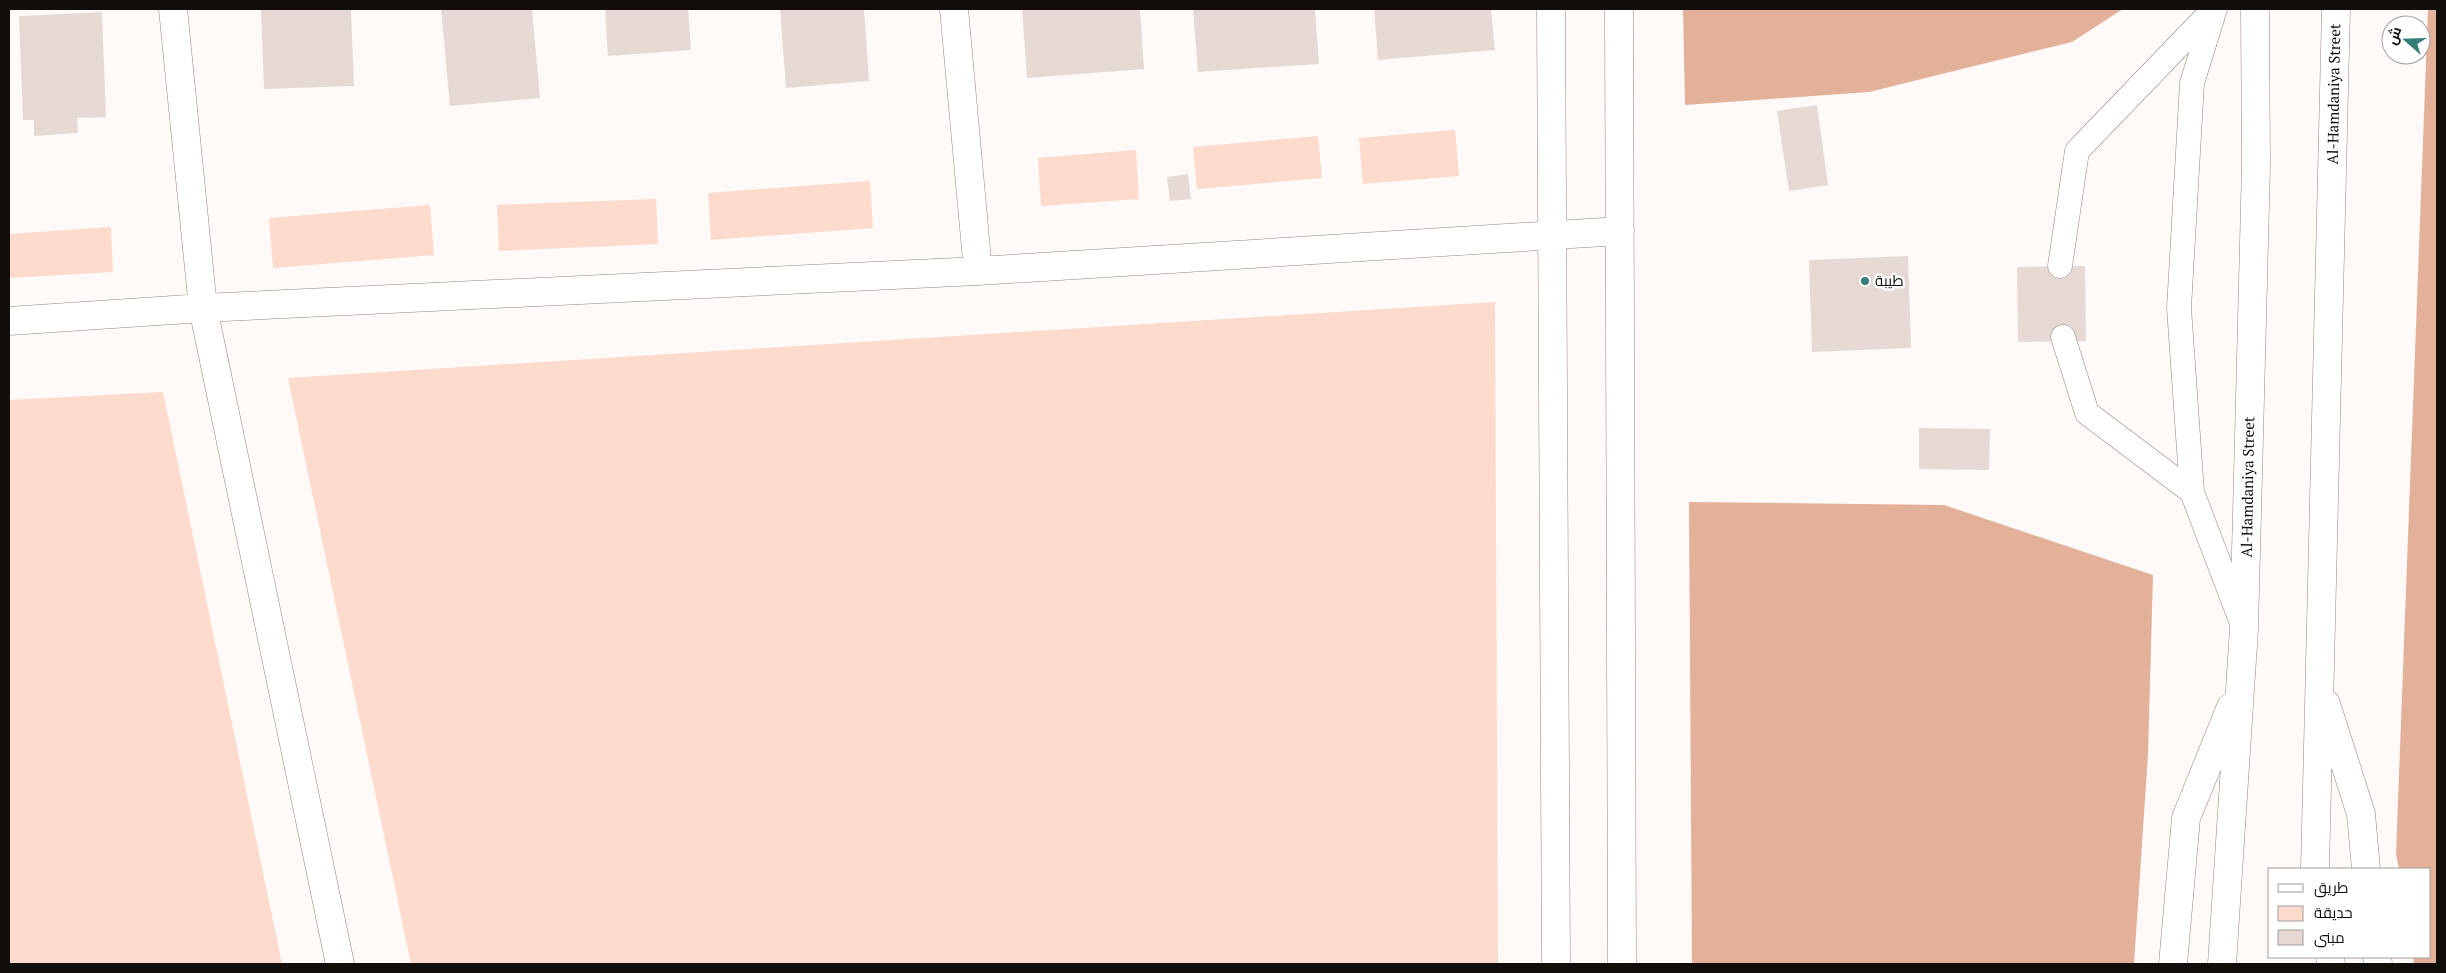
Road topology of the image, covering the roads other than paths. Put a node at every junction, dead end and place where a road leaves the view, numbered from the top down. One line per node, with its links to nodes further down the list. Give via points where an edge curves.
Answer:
1 (173, 9): 12 (main road)
2 (954, 9): 11 (main road)
3 (1551, 9): 9 (main road)
4 (1619, 9): 8 (main road)
5 (2215, 9): 10 (lane, via 2077,151); 15 (lane, via 2192,83 2179,308)
6 (2255, 9): 16 (main road, Al-Hamdaniya Street, via 2256,166)
7 (2336, 9): 17 (main road, Al-Hamdaniya Street)
8 (1620, 231): 9 (main road); 23 (main road)
9 (1552, 236): 11 (main road); 22 (main road)
10 (2060, 266)
11 (978, 271): 12 (main road)
12 (203, 308): 13 (main road); 21 (main road)
13 (9, 321)
14 (2063, 337): 15 (lane, via 2086,413)
15 (2192, 492): 16 (lane)
16 (2244, 629): 18 (main road, Al-Hamdaniya Street)
17 (2319, 682): 19 (main road, Al-Hamdaniya Street); 20 (main road, via 2361,814)
18 (2240, 684): 24 (main road, via 2186,818); 25 (main road, Al-Hamdaniya Street)
19 (2315, 868)
20 (2366, 868)
21 (340, 964)
22 (1556, 964)
23 (1622, 964)
24 (2173, 964)
25 (2222, 964)

